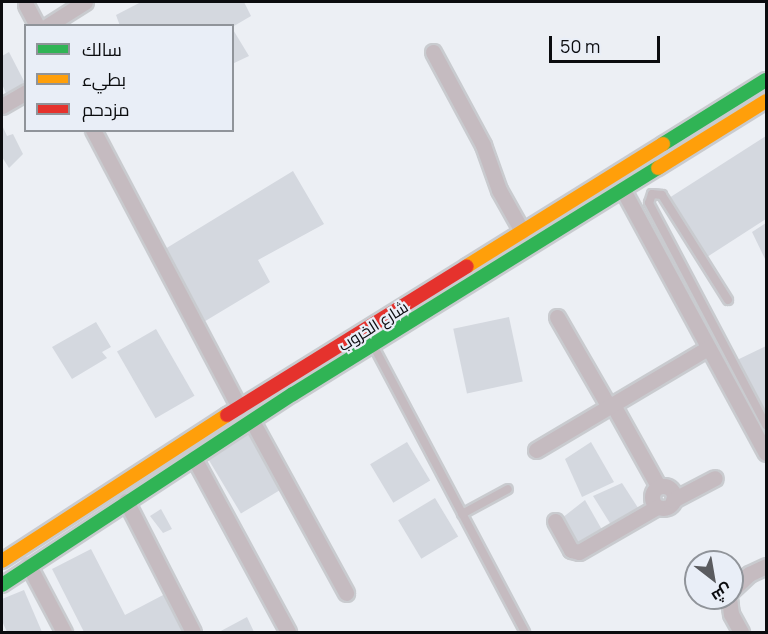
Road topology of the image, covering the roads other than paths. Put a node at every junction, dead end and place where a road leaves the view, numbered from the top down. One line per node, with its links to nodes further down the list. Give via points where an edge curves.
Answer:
1 (85, 2): 4 (street)
2 (26, 5): 3 (street)
3 (36, 24)
4 (50, 24)
5 (433, 52): 14 (street)
6 (766, 80): 14 (main road, شارع الخروب)
7 (24, 93): 9 (street)
8 (766, 101): 11 (main road, شارع الخروب)
9 (2, 106)
10 (94, 132): 20 (street)
11 (643, 178): 12 (main road, شارع الخروب); 13 (lane)
12 (623, 190): 17 (main road, شارع الخروب); 18 (street)
13 (652, 194): 15 (lane, via 662,195); 22 (lane, via 649,203)
14 (522, 231): 20 (main road, شارع الخروب)
15 (728, 300)
16 (557, 317): 19 (street)
17 (373, 345): 21 (main road, شارع الخروب); 32 (lane)
18 (708, 348): 19 (street); 24 (street)
19 (611, 406): 23 (street); 27 (street)
20 (239, 408): 34 (main road, شارع الخروب)
21 (252, 421): 25 (main road, شارع الخروب); 39 (street)
22 (766, 425)
23 (536, 450)
24 (766, 453)
25 (194, 458): 30 (main road, شارع الخروب); 43 (street)
26 (715, 478): 29 (street)
27 (658, 486): 29 (street, via 672,490); 31 (street, via 652,494)
28 (508, 489): 32 (lane)
29 (673, 500): 31 (street, via 667,507)
30 (126, 501): 35 (main road, شارع الخروب); 42 (street)
31 (657, 507): 33 (street, via 579,552 571,550)
32 (462, 514): 44 (lane)
33 (555, 521)
34 (2, 561)
35 (29, 566): 38 (main road, شارع الخروب); 41 (street)
36 (766, 566): 37 (street)
37 (744, 579)
38 (2, 585)
39 (346, 593)
40 (730, 610): 45 (street)
41 (64, 633)
42 (193, 633)
43 (288, 633)
44 (525, 633)
45 (741, 633)

